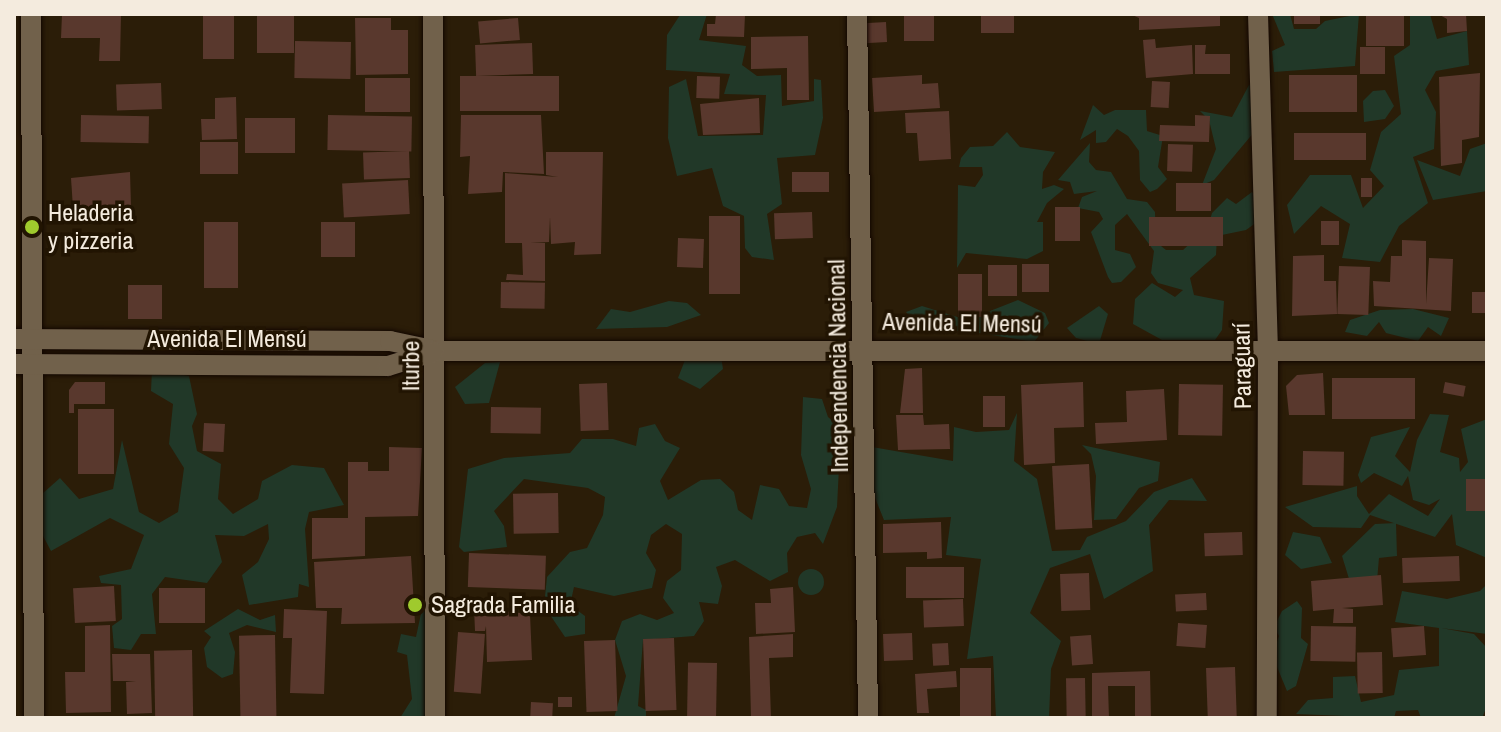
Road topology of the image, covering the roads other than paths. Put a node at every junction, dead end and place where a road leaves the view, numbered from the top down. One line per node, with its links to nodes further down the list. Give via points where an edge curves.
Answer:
1 (31, 14): 5 (street)
2 (433, 14): 7 (street, Iturbe)
3 (857, 14): 6 (street, Independencia Nacional)
4 (1258, 14): 9 (street, Paraguarí)
5 (24, 338): 7 (street, Avenida El Mensú, via 390,341); 10 (street)
6 (864, 348): 7 (street, Avenida El Mensú); 9 (street, Avenida El Mensú); 13 (street, Independencia Nacional)
7 (437, 351): 10 (street, Avenida El Mensú, via 388,366); 12 (street, Iturbe)
8 (1487, 351): 9 (street, Avenida El Mensú)
9 (1268, 353): 14 (street, Paraguarí)
10 (23, 364): 11 (street)
11 (34, 718)
12 (435, 718)
13 (868, 718)
14 (1267, 718)

